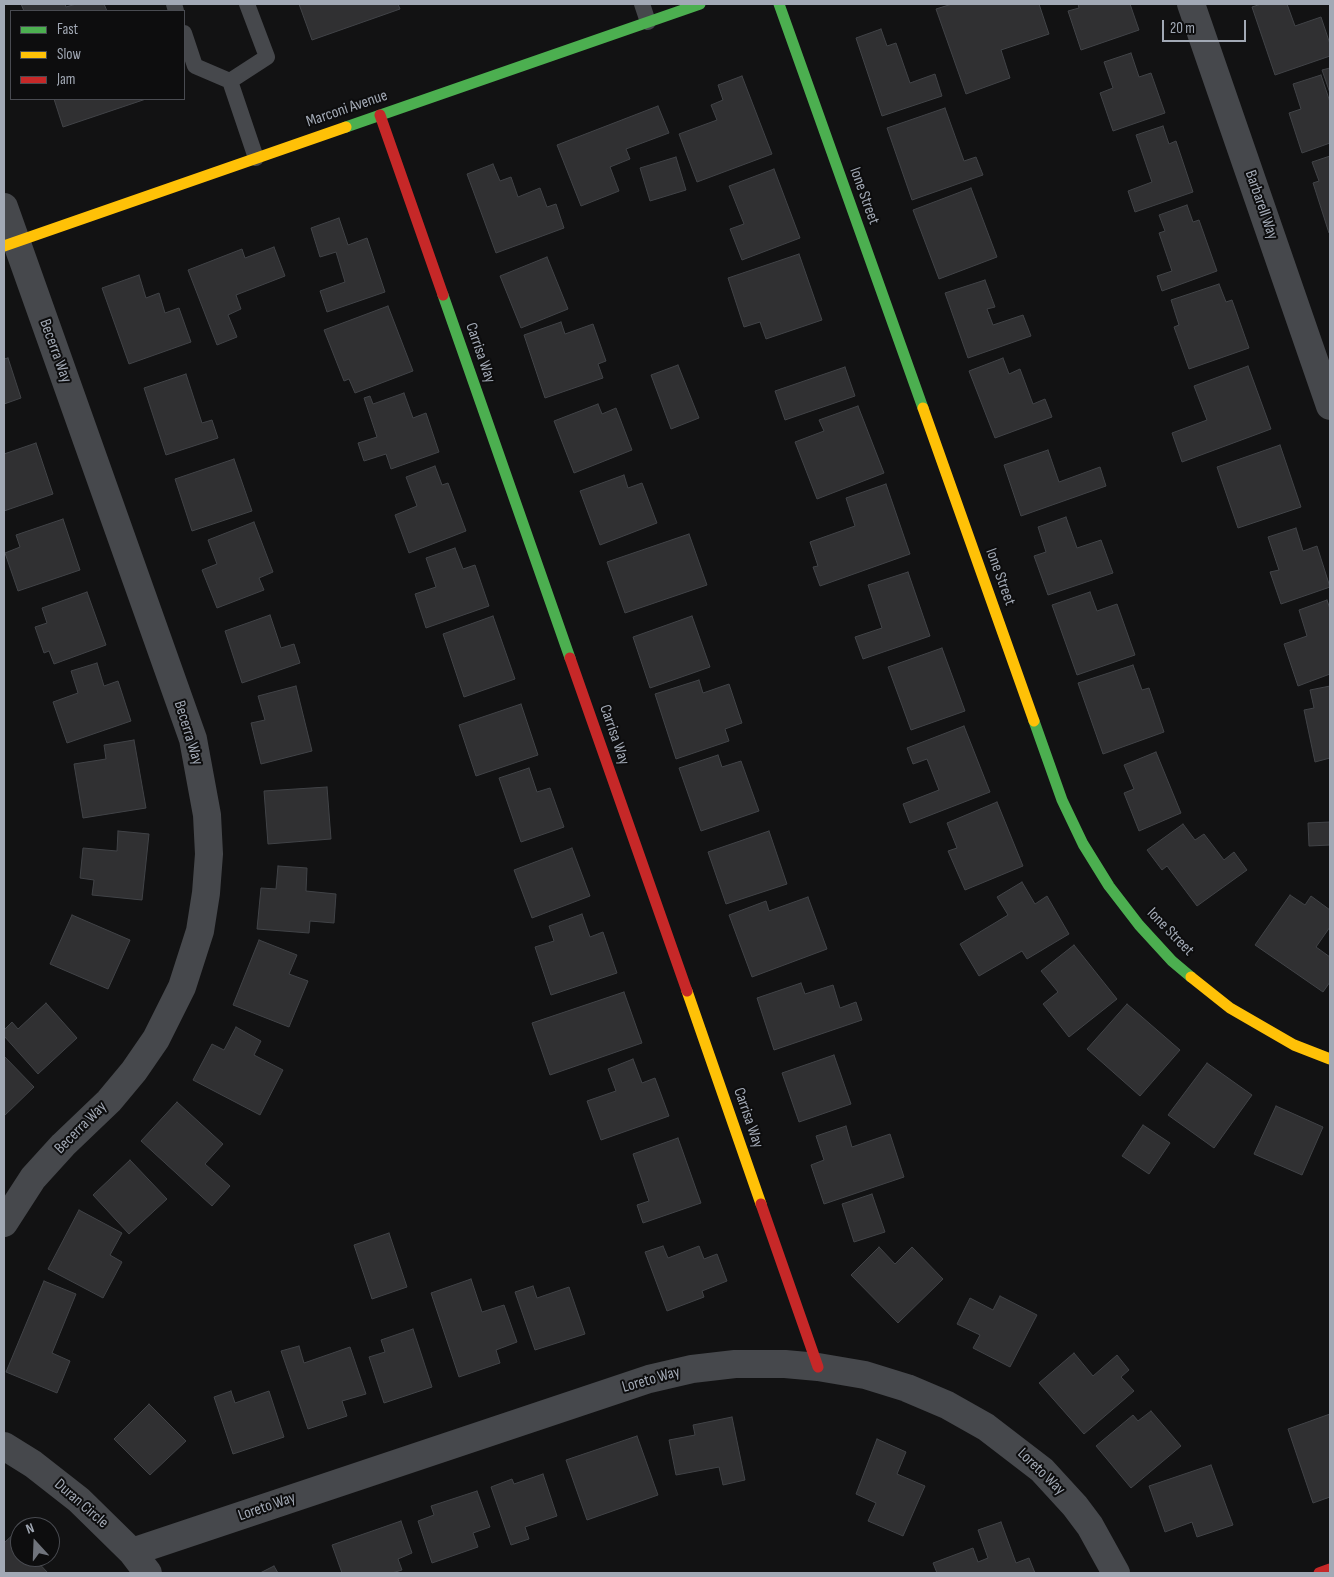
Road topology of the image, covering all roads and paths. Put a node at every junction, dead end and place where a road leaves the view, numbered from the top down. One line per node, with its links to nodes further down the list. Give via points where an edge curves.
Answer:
1 (247, 4): 8 (lane, via 266,57)
2 (642, 4): 6 (lane)
3 (700, 4): 6 (street, Marconi Avenue)
4 (779, 4): 14 (street, Ione Street, via 1058,790 1083,844 1109,886 1172,961 1230,1008 1294,1045)
5 (1191, 4): 13 (street, Barbarell Way)
6 (648, 22): 9 (street, Marconi Avenue)
7 (185, 36): 8 (lane, via 195,66)
8 (230, 81): 10 (lane)
9 (380, 115): 10 (street, Marconi Avenue); 16 (street, Carrisa Way)
10 (256, 158): 12 (street, Marconi Avenue)
11 (4, 207): 12 (street, Becerra Way)
12 (10, 244): 15 (street, Becerra Way, via 192,739 207,815 209,854 200,931 182,987 156,1039 109,1101 33,1178)
13 (1330, 406)
14 (1330, 1059)
15 (4, 1224)
16 (818, 1367): 18 (street, Loreto Way, via 735,1364 649,1379); 20 (street, Loreto Way, via 907,1388 947,1405 1004,1439 1042,1470 1074,1506 1090,1526)
17 (4, 1446): 18 (street, Duran Circle, via 79,1500)
18 (140, 1563)
19 (1330, 1569): 21 (street)
20 (1116, 1573)
21 (1319, 1573)

